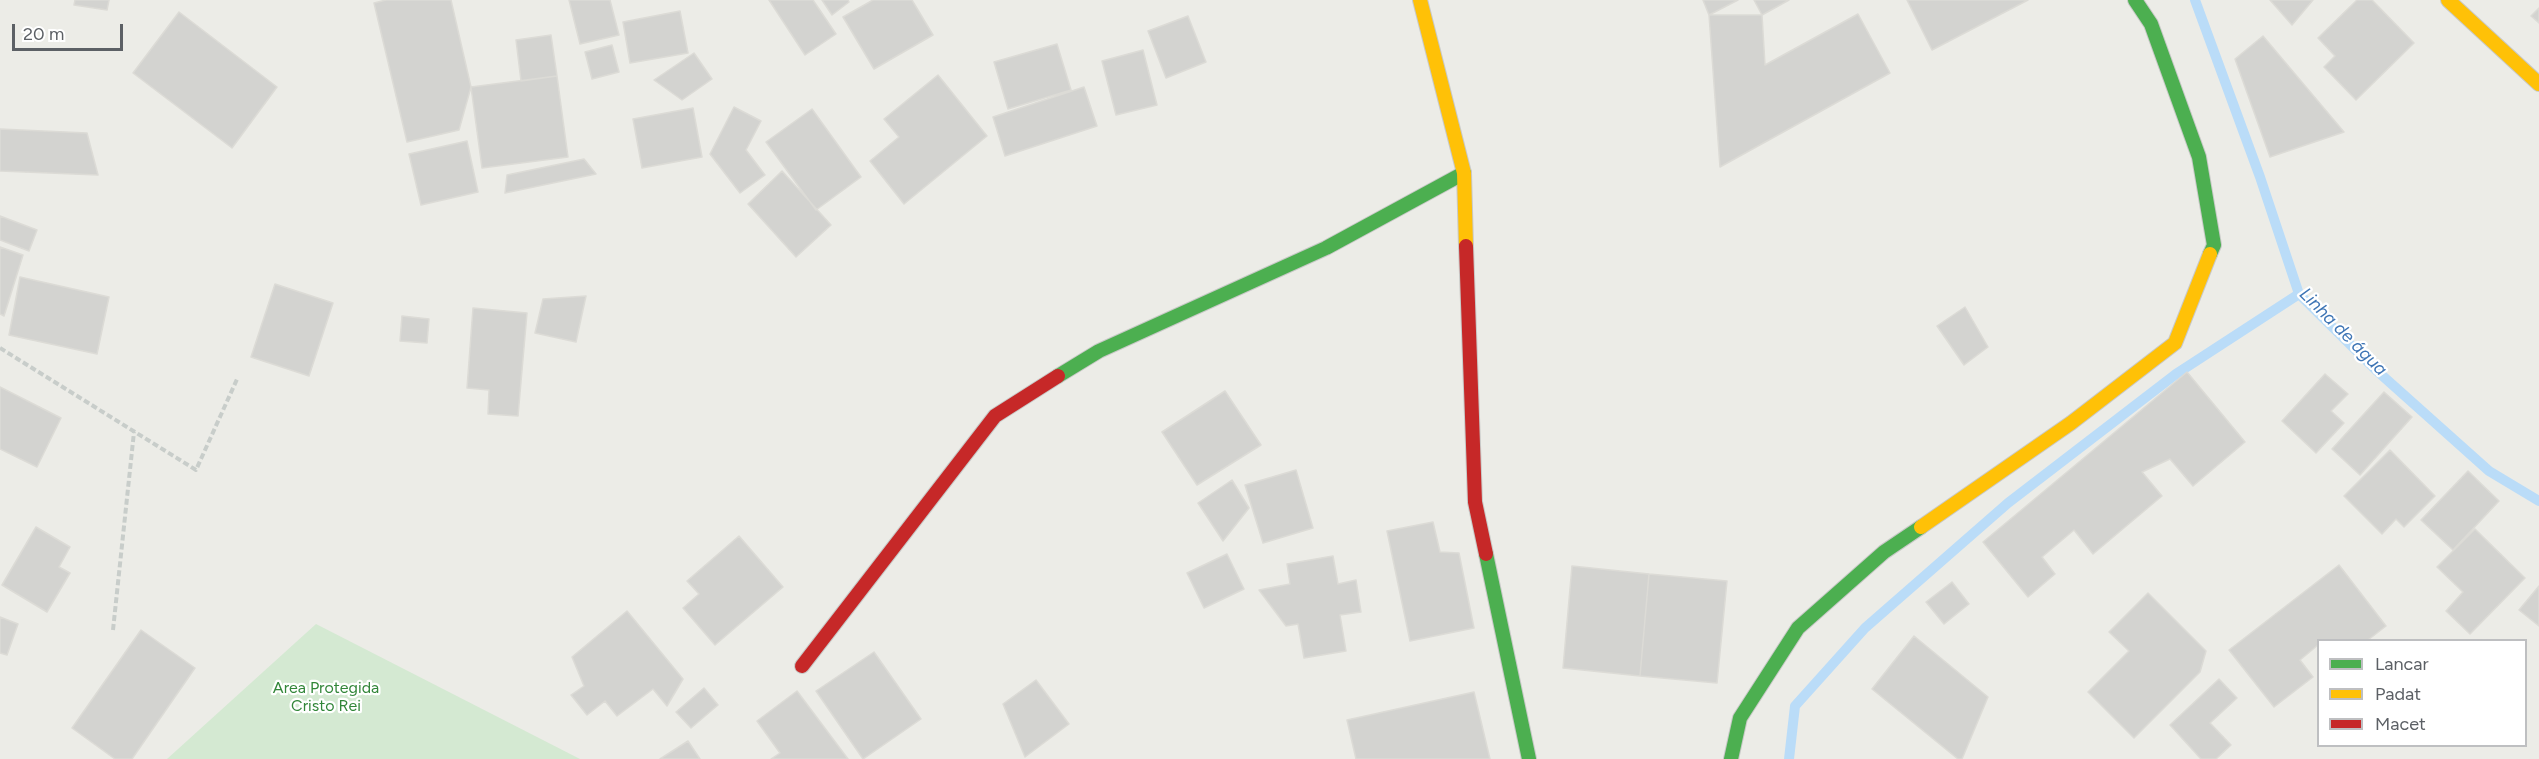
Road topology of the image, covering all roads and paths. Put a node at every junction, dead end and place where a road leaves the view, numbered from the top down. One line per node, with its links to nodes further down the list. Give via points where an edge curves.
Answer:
1 (1420, 0): 5 (street)
2 (2135, 0): 12 (street, via 2151,24 2199,157 2214,245 2175,343 2071,423 1884,552 1798,628 1740,718)
3 (2448, 0): 4 (street)
4 (2539, 84)
5 (1464, 173): 10 (street, via 1326,248 1099,351 995,416); 11 (street, via 1475,502)
6 (0, 348): 8 (path)
7 (238, 377): 8 (path, via 196,470)
8 (134, 432): 9 (path)
9 (113, 630)
10 (802, 666)
11 (1529, 759)
12 (1731, 759)

